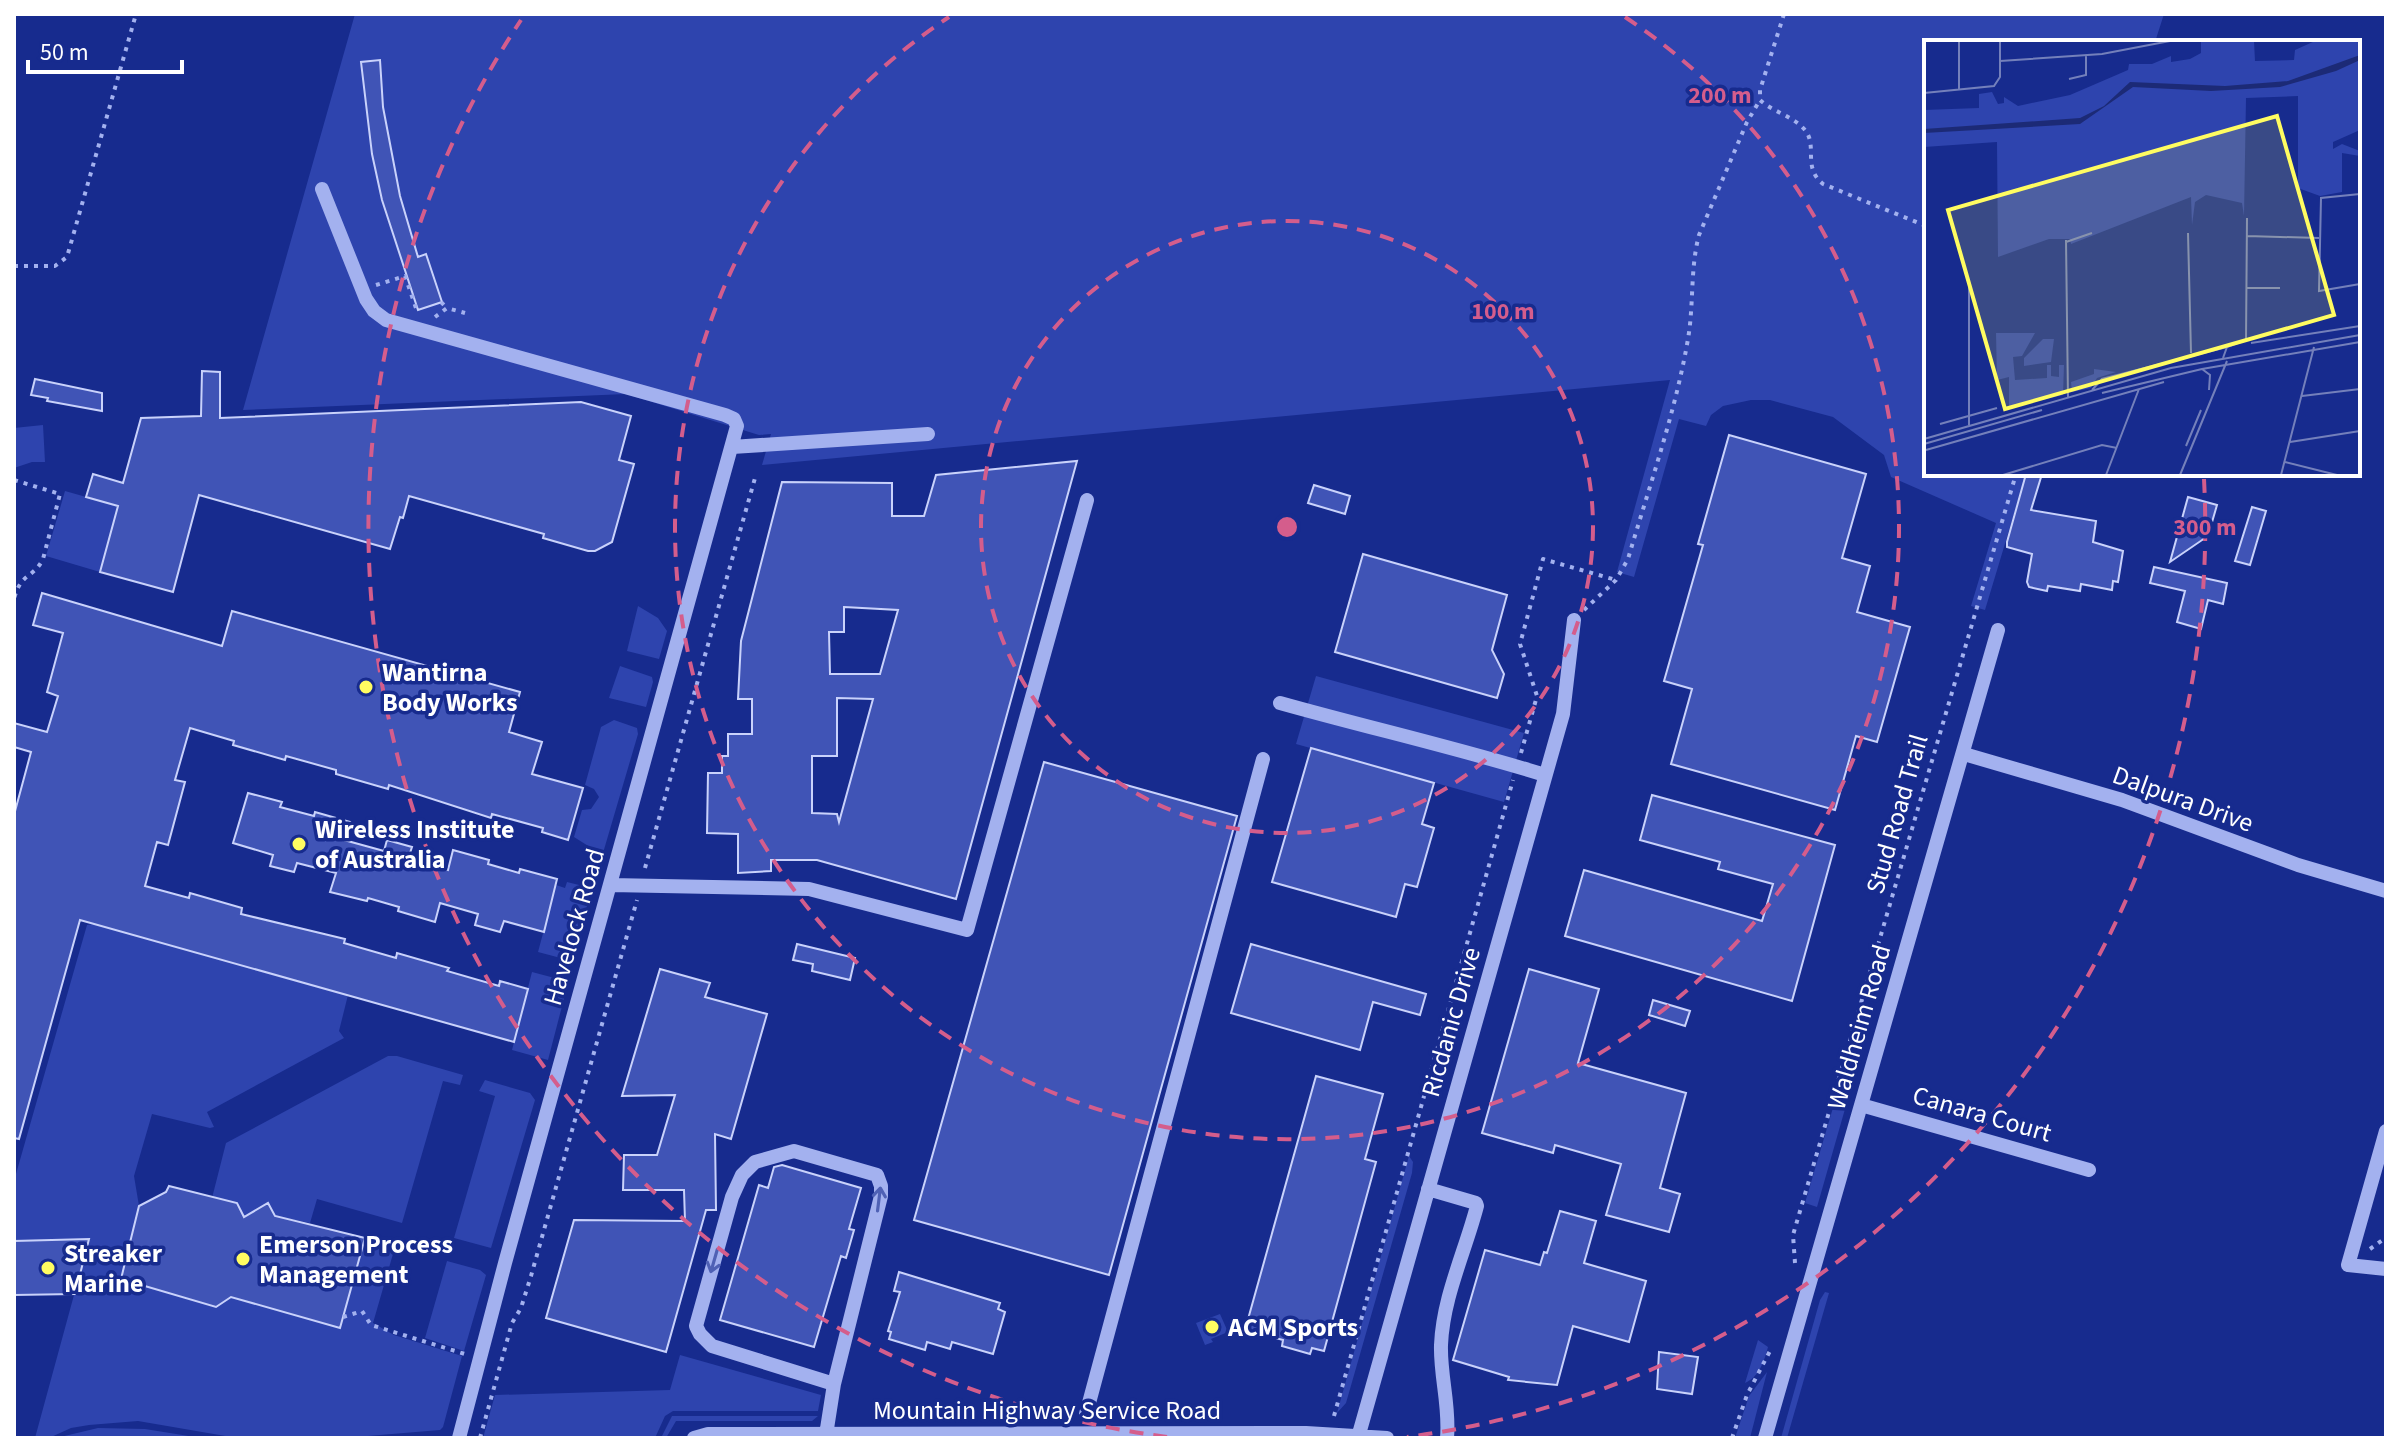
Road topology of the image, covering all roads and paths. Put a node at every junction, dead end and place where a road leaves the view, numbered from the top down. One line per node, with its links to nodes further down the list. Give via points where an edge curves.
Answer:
1 (136, 14): 6 (path, via 67,257 55,266)
2 (1784, 14): 3 (path)
3 (1760, 100): 5 (path, via 1805,130 1810,166 1823,184); 19 (path, via 1699,235 1678,386 1628,559)
4 (322, 189): 7 (street)
5 (1924, 225)
6 (14, 266)
7 (362, 290): 11 (path, via 405,276); 14 (street, Havelock Road, via 374,311 394,323 725,415 734,419 737,429)
8 (441, 302): 9 (path)
9 (447, 308): 10 (path); 12 (path)
10 (465, 313)
11 (419, 316)
12 (428, 318)
13 (928, 434): 14 (street)
14 (732, 447): 28 (street, Havelock Road)
15 (2015, 476): 36 (path, Stud Road Trail, via 1793,1235)
16 (755, 478): 29 (path)
17 (14, 480): 20 (path, via 60,494 43,559 18,583)
18 (1087, 500): 29 (street, via 967,930 809,889)
19 (1616, 580): 21 (path); 26 (path, via 1543,559 1520,644 1537,696)
20 (14, 599)
21 (1574, 620): 27 (street, Ricdanic Drive, via 1563,714)
22 (1998, 630): 24 (street, Waldheim Road)
23 (1280, 703): 26 (street)
24 (1964, 754): 30 (street, Dalpura Drive, via 2122,800 2298,865); 31 (street, Waldheim Road)
25 (1263, 759): 41 (street)
26 (1517, 766): 27 (street); 42 (path)
27 (1545, 775): 34 (street, Ricdanic Drive)
28 (611, 885): 29 (street); 39 (street, Havelock Road)
29 (640, 886): 47 (path)
30 (2386, 891)
31 (1861, 1105): 33 (street, Canara Court); 51 (street, Waldheim Road)
32 (2386, 1131): 35 (street, via 2348,1265)
33 (2089, 1170)
34 (1428, 1189): 43 (street, Ricdanic Drive); 49 (street, via 1477,1206 1448,1300 1441,1343)
35 (2386, 1269)
36 (1792, 1275)
37 (343, 1317): 39 (path, via 362,1311 371,1325 385,1331)
38 (1774, 1338): 50 (path)
39 (479, 1359): 46 (street, Havelock Road)
40 (834, 1384): 40 (street, one-way to 40, via 881,1186 877,1175 794,1151 755,1162 742,1175 696,1326 712,1346); 44 (street)
41 (1086, 1414)
42 (1334, 1416)
43 (1359, 1434): 44 (street, Mountain Highway Service Road); 48 (street, Mountain Highway Service Road)
44 (826, 1435): 45 (street, Mountain Highway Service Road)
45 (701, 1436)
46 (459, 1438)
47 (480, 1438)
48 (1387, 1438)
49 (1447, 1438)
50 (1732, 1438)
51 (1765, 1438)

